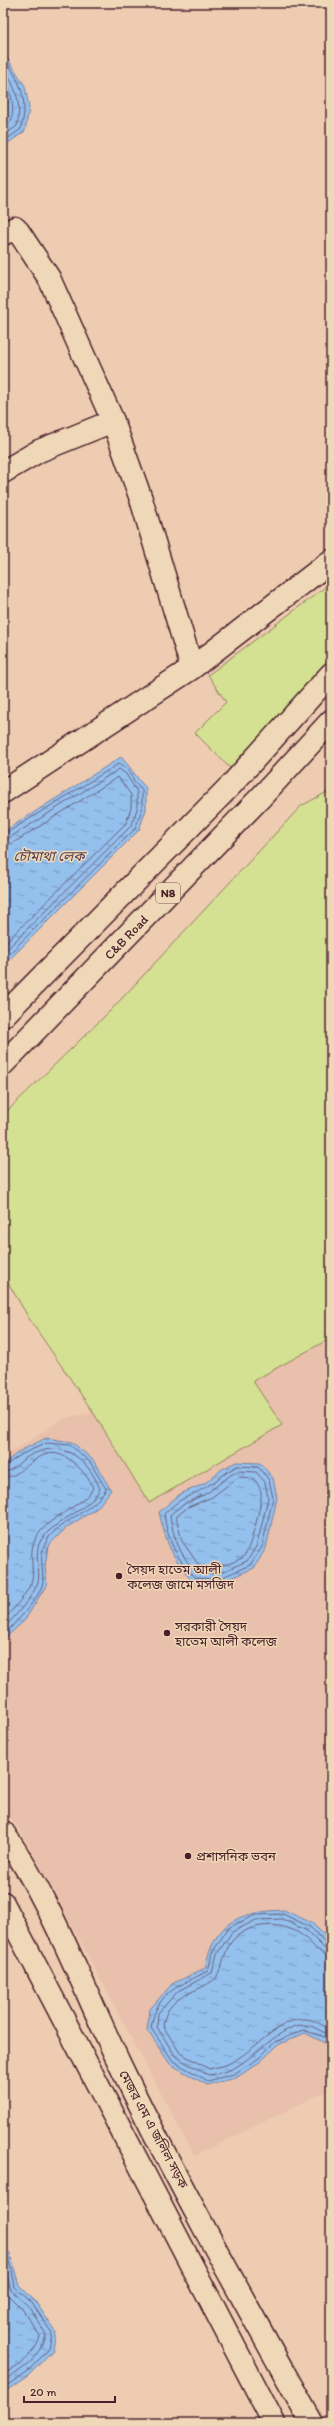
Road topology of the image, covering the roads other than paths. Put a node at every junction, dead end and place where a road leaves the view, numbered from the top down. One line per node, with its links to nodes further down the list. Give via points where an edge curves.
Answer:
1 (3, 234): 2 (main road, via 15,228 49,278)
2 (113, 421): 3 (main road, via 39,451); 5 (main road, via 141,499)
3 (3, 472)
4 (331, 561): 5 (main road)
5 (192, 668): 8 (main road)
6 (331, 674): 9 (main road, N8, via 232,784)
7 (328, 730): 10 (main road, C&B Road / N8)
8 (3, 792)
9 (3, 1016)
10 (3, 1064)
11 (3, 1832): 14 (main road, মেজর এম এ জলিল সড়ক, via 20,1857 75,1963 125,2074)
12 (3, 1903): 13 (main road)
13 (274, 2423)
14 (312, 2423)

